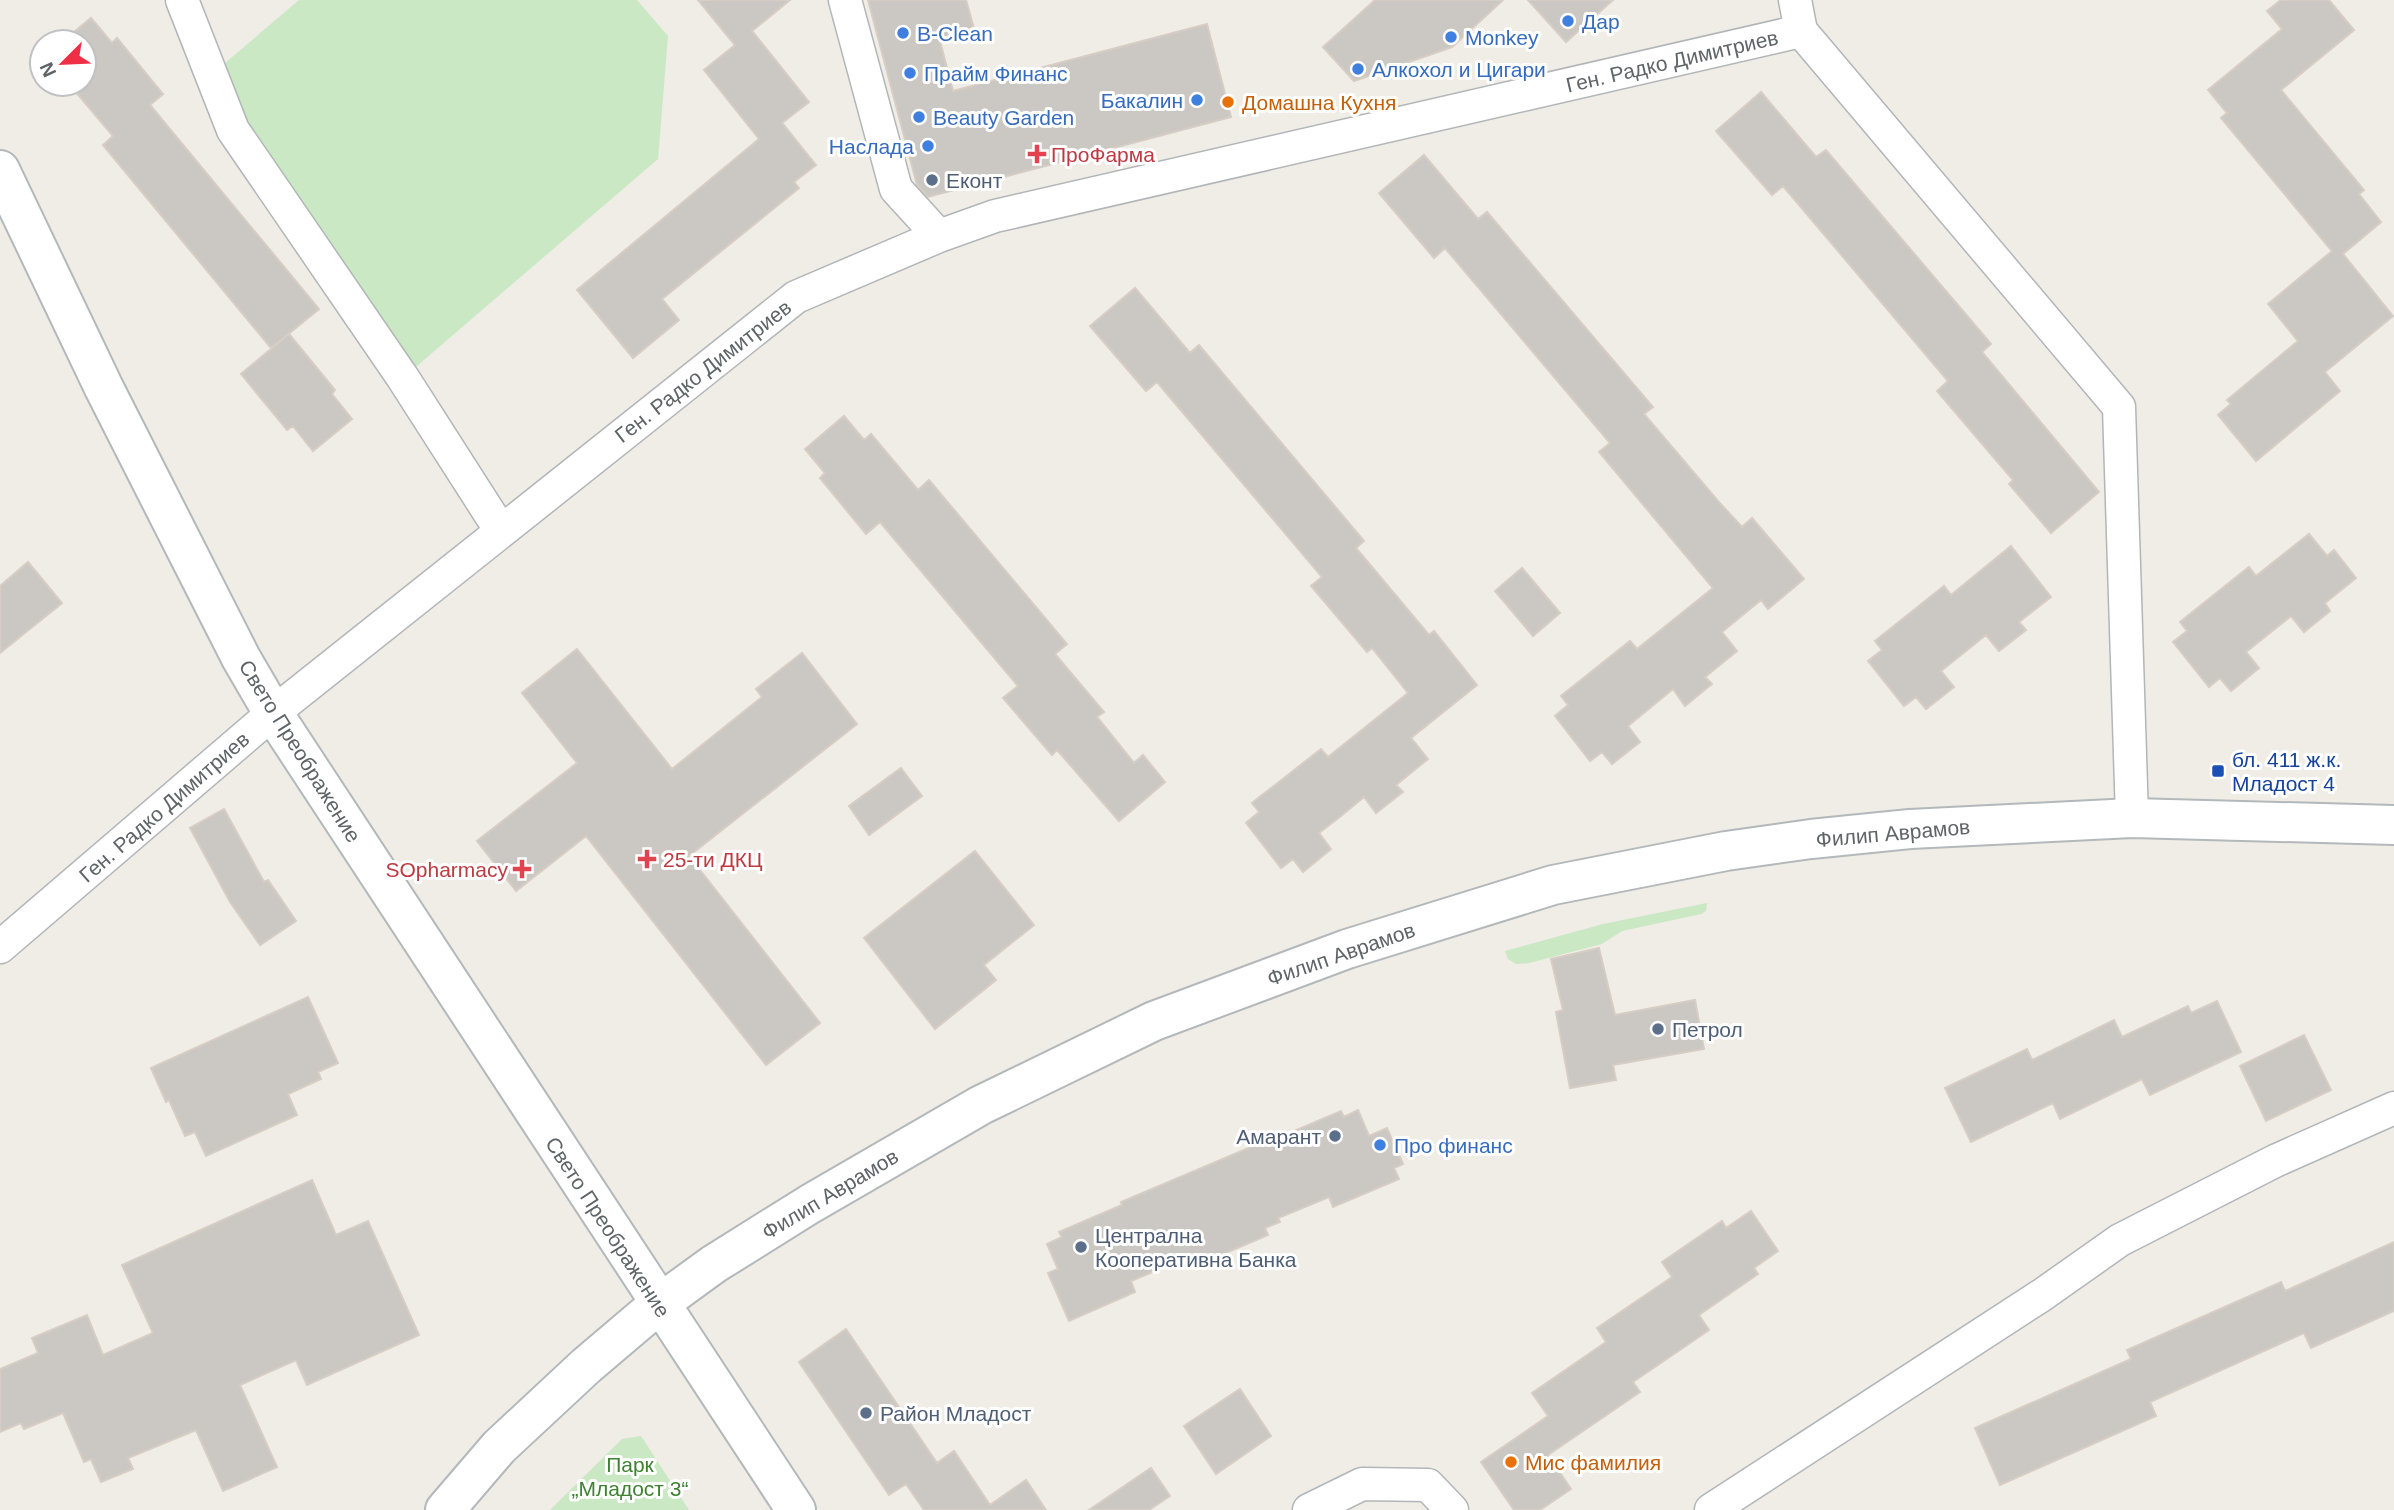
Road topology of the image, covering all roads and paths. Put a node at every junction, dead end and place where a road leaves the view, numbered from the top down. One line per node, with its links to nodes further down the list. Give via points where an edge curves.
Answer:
1 (183, 0): 7 (street, via 233,130 403,378)
2 (845, 0): 6 (street, via 896,189)
3 (1796, 0): 4 (street)
4 (1801, 32): 6 (street, Ген. Радко Димитриев, via 995,216); 9 (street, via 2119,407)
5 (0, 170): 8 (street, Свето Преображение, via 104,388)
6 (939, 236): 7 (street, Ген. Радко Димитриев, via 796,297)
7 (501, 531): 8 (street, Ген. Радко Димитриев)
8 (273, 713): 11 (street, Ген. Радко Димитриев); 13 (street, Свето Преображение)
9 (2132, 818): 10 (street, Филип Аврамов); 13 (street, Филип Аврамов, via 1910,830 1726,851 1553,885 1347,949 1154,1021 981,1105 810,1204)
10 (2394, 825)
11 (0, 947)
12 (2394, 1108): 18 (street, via 2275,1161 2120,1240)
13 (659, 1304): 14 (street, Филип Аврамов, via 499,1447); 15 (street, Свето Преображение)
14 (444, 1510)
15 (796, 1510)
16 (1309, 1510): 17 (street, via 1362,1484 1376,1484 1429,1485)
17 (1452, 1510)
18 (1711, 1510)

